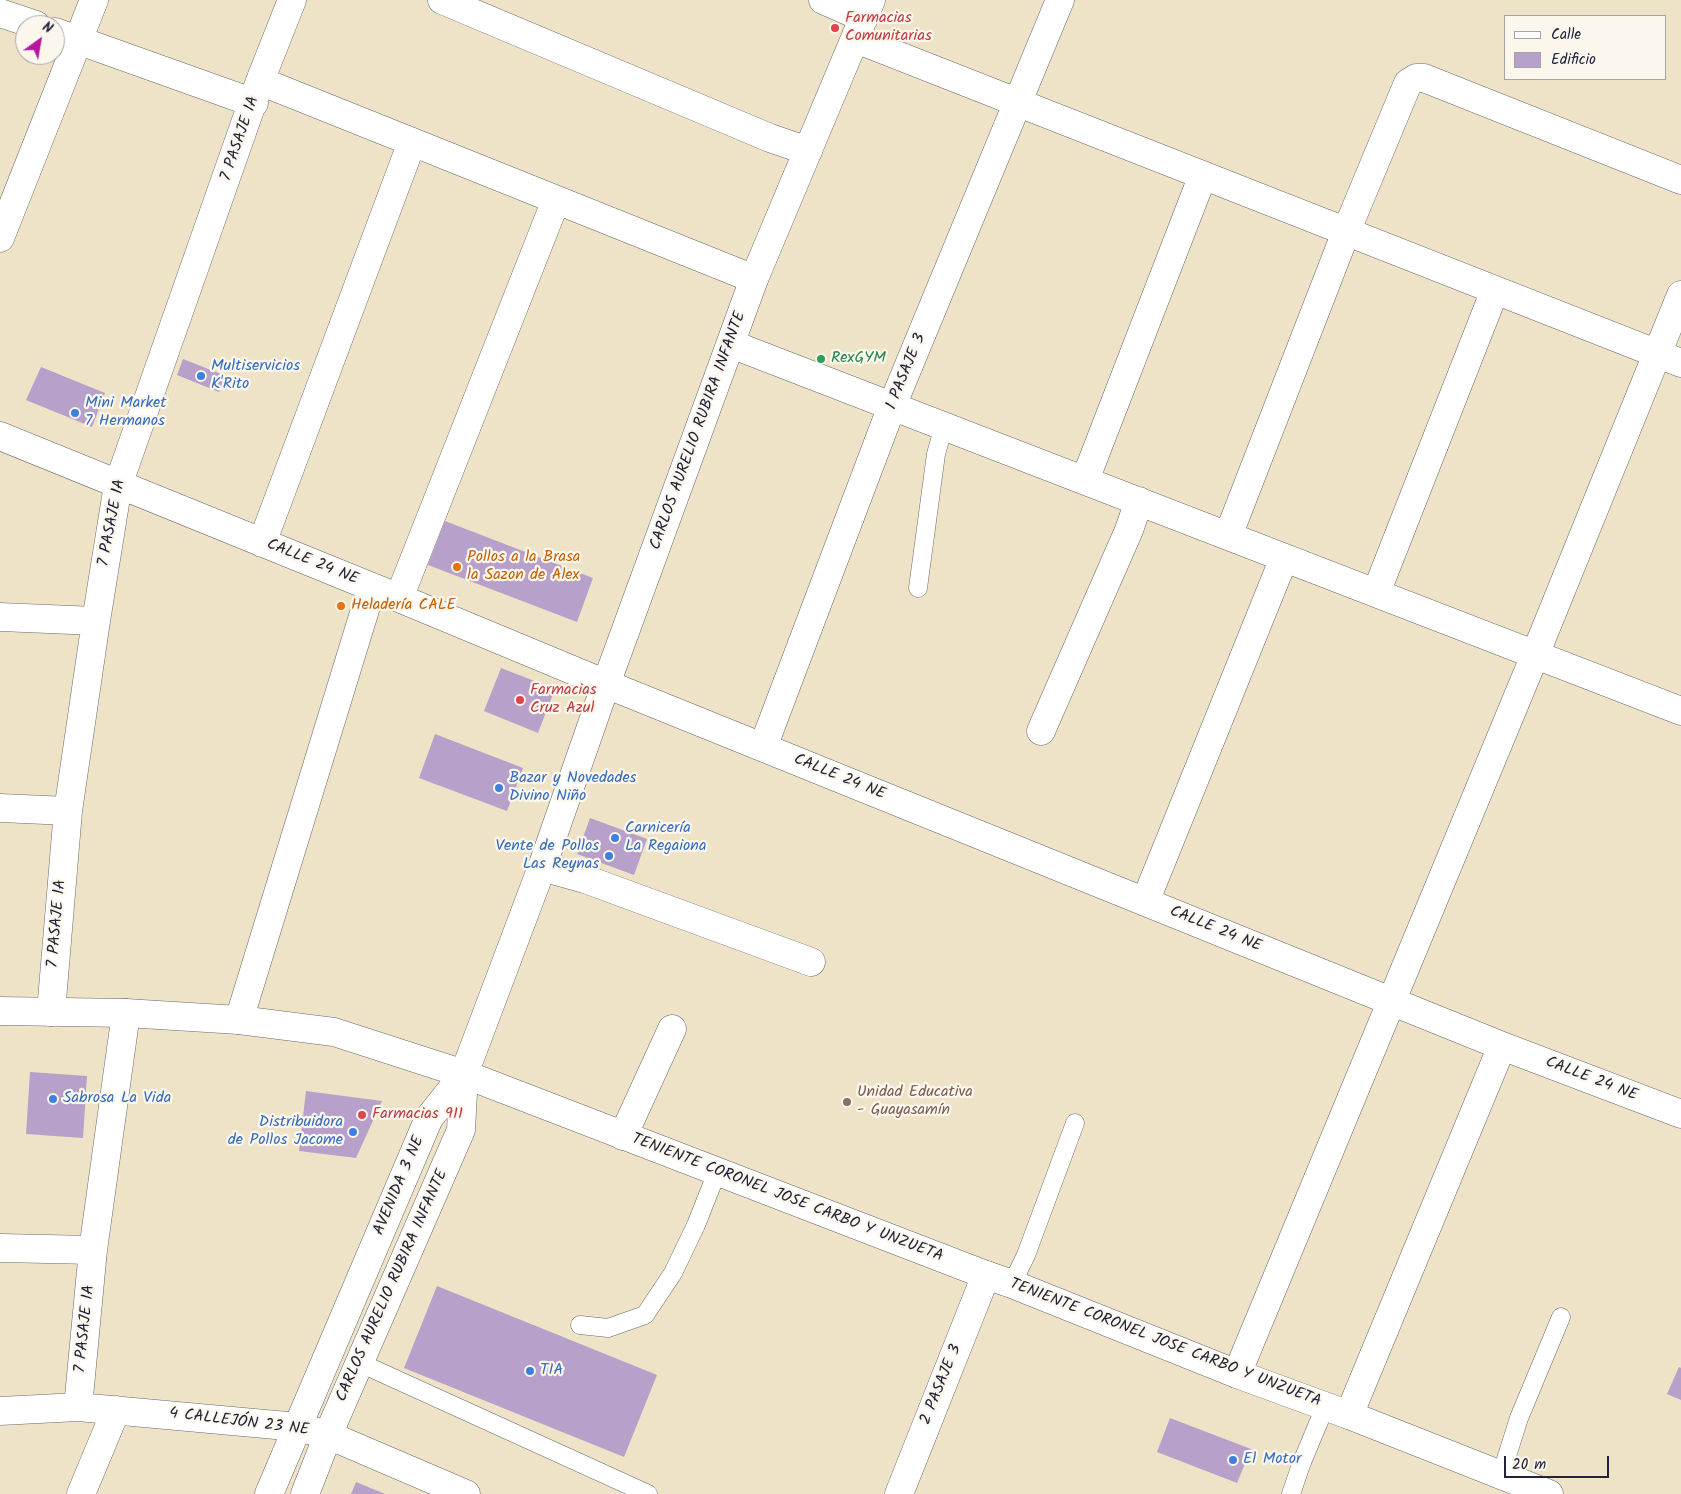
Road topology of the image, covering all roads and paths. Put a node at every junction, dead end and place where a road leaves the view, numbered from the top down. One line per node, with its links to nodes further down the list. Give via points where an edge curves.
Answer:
1 (94, 0): 9 (street)
2 (292, 0): 10 (street, 7 PASAJE 1A)
3 (442, 0): 13 (street)
4 (823, 0): 8 (street)
5 (1060, 0): 11 (street, 1 PASAJE 3)
6 (0, 13): 7 (street)
7 (15, 18)
8 (864, 19): 11 (street); 13 (street, CARLOS AURELIO RUBIRA INFANTE)
9 (67, 36): 10 (street); 18 (street)
10 (257, 92): 12 (street); 28 (street, 7 PASAJE 1A)
11 (1018, 103): 14 (street); 24 (street, 1 PASAJE 3)
12 (412, 142): 16 (street); 31 (street)
13 (808, 151): 19 (street, CARLOS AURELIO RUBIRA INFANTE)
14 (1203, 176): 17 (street); 27 (street)
15 (1681, 180): 17 (street, via 1424,78 1416,78 1408,83)
16 (556, 200): 19 (street); 36 (street)
17 (1346, 232): 20 (street); 30 (street)
18 (0, 238)
19 (754, 279): 22 (street, CARLOS AURELIO RUBIRA INFANTE)
20 (1495, 290): 23 (street); 35 (street)
21 (1681, 294): 23 (street)
22 (731, 344): 24 (street); 40 (street, CARLOS AURELIO RUBIRA INFANTE)
23 (1669, 358): 39 (street)
24 (892, 406): 25 (street); 43 (street, 1 PASAJE 3)
25 (944, 426): 27 (street); 34 (lane, via 936,454)
26 (0, 436): 28 (street, CALLE 24 NE)
27 (1085, 480): 29 (street)
28 (118, 485): 31 (street, CALLE 24 NE); 38 (street, 7 PASAJE 1A)
29 (1138, 501): 30 (street); 42 (street, via 1129,530)
30 (1228, 536): 32 (street)
31 (262, 543): 33 (street, CALLE 24 NE)
32 (1284, 558): 35 (street); 47 (street)
33 (372, 587): 36 (street, CALLE 24 NE); 53 (street)
34 (918, 588)
35 (1376, 593): 39 (street)
36 (399, 598): 40 (street, CALLE 24 NE)
37 (0, 618): 38 (street)
38 (96, 621): 45 (street, 7 PASAJE 1A)
39 (1535, 655): 41 (street); 49 (street)
40 (606, 684): 43 (street, CALLE 24 NE); 46 (street, CARLOS AURELIO RUBIRA INFANTE)
41 (1681, 711)
42 (1041, 731)
43 (763, 748): 47 (street, CALLE 24 NE)
44 (0, 808): 45 (street)
45 (68, 811): 51 (street, 7 PASAJE 1A)
46 (542, 867): 48 (street, via 585,879); 56 (street, AVENIDA 3 NE)
47 (1144, 902): 49 (street, CALLE 24 NE)
48 (811, 962)
49 (1393, 1002): 55 (street, CALLE 24 NE); 68 (street)
50 (0, 1011): 51 (street, TENIENTE CORONEL JOSE CARBO Y UNZUETA)
51 (51, 1012): 52 (street, TENIENTE CORONEL JOSE CARBO Y UNZUETA)
52 (126, 1013): 53 (street, TENIENTE CORONEL JOSE CARBO Y UNZUETA); 62 (street, 7 PASAJE 1A)
53 (239, 1020): 56 (street, TENIENTE CORONEL JOSE CARBO Y UNZUETA, via 334,1032)
54 (672, 1029): 59 (street)
55 (1502, 1046): 57 (street, CALLE 24 NE); 72 (street)
56 (464, 1074): 59 (street, TENIENTE CORONEL JOSE CARBO Y UNZUETA); 67 (street, CARLOS AURELIO RUBIRA INFANTE, via 461,1130); 73 (street, AVENIDA 3 NE, via 429,1118)
57 (1681, 1114)
58 (1075, 1123): 64 (lane)
59 (623, 1136): 60 (street, TENIENTE CORONEL JOSE CARBO Y UNZUETA)
60 (717, 1172): 63 (street, TENIENTE CORONEL JOSE CARBO Y UNZUETA); 66 (lane, via 673,1273 645,1316 608,1328)
61 (0, 1248): 62 (street)
62 (93, 1250): 69 (street, 7 PASAJE 1A)
63 (986, 1275): 64 (street, TENIENTE CORONEL JOSE CARBO Y UNZUETA); 81 (street, 2 PASAJE 3)
64 (1012, 1284): 68 (street, TENIENTE CORONEL JOSE CARBO Y UNZUETA)
65 (1561, 1317): 75 (lane, via 1519,1418)
66 (580, 1325)
67 (360, 1363): 74 (street, CARLOS AURELIO RUBIRA INFANTE); 80 (lane)
68 (1237, 1374): 72 (street, TENIENTE CORONEL JOSE CARBO Y UNZUETA)
69 (78, 1407): 70 (street, 4 CALLEJÓN 23 NE); 71 (street, 4 CALLEJÓN 23 NE)
70 (116, 1410): 73 (street, 4 CALLEJÓN 23 NE); 76 (street)
71 (0, 1411)
72 (1337, 1411): 75 (street, TENIENTE CORONEL JOSE CARBO Y UNZUETA); 82 (lane, via 1302,1462)
73 (298, 1427): 74 (street, 4 CALLEJÓN 23 NE); 77 (street)
74 (328, 1435): 78 (street, CARLOS AURELIO RUBIRA INFANTE); 79 (street, 4 CALLEJÓN 23 NE)
75 (1512, 1484): 83 (street, TENIENTE CORONEL JOSE CARBO Y UNZUETA)
76 (81, 1494)
77 (269, 1494)
78 (305, 1494)
79 (466, 1494)
80 (648, 1494)
81 (899, 1494)
82 (1291, 1494)
83 (1549, 1494)

